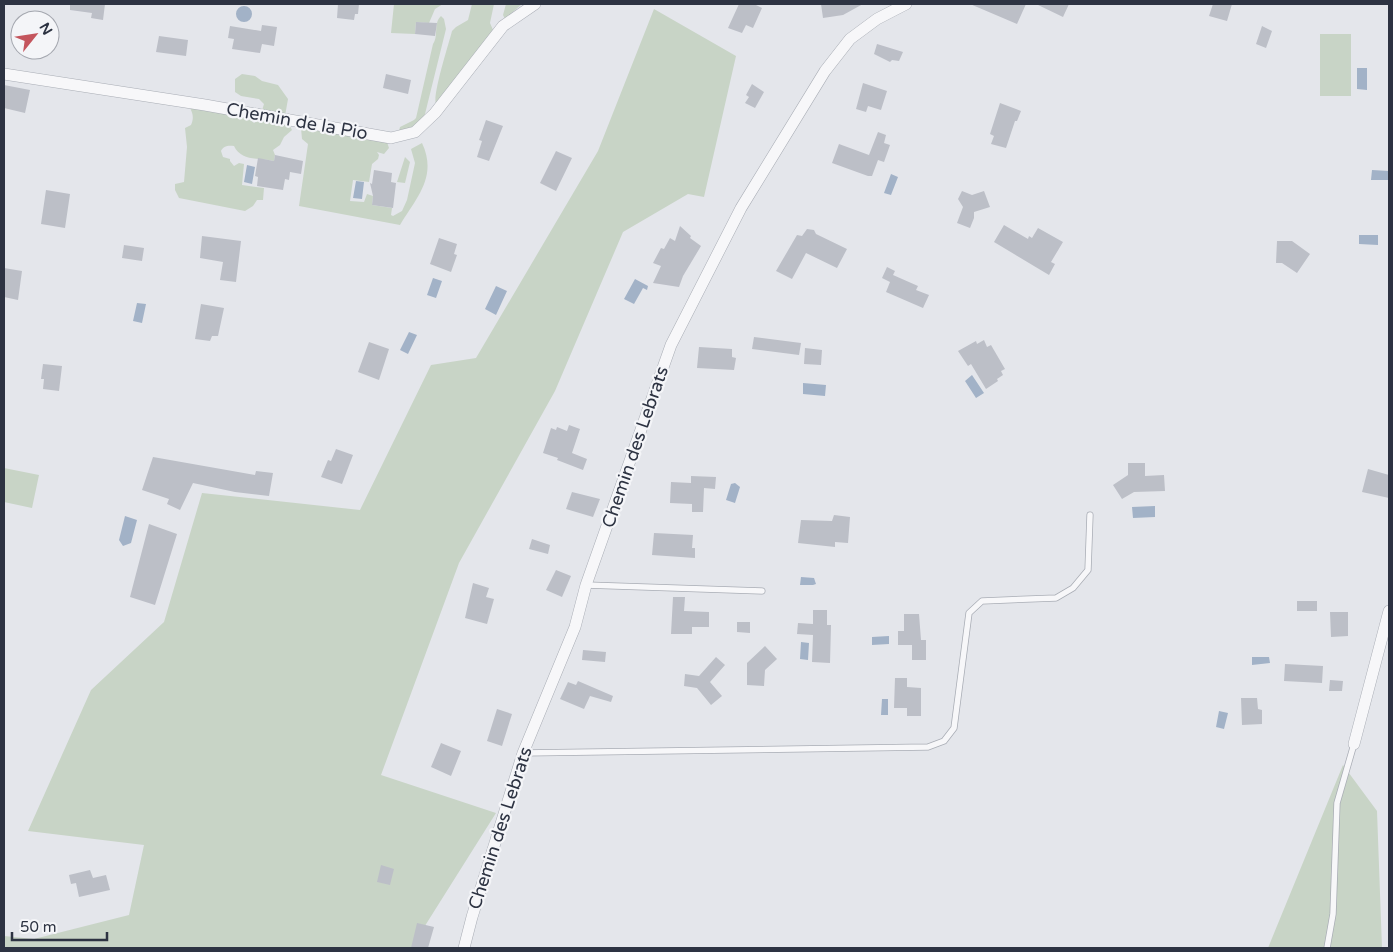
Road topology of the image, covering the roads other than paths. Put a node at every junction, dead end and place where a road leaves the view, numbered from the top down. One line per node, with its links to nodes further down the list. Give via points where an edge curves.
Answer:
1 (535, 4): 3 (street, Chemin de la Pio, via 504,26 435,113 415,132 391,138)
2 (906, 4): 5 (street, Chemin des Lebrats, via 877,19 850,39 825,71 740,208 671,345)
3 (4, 74)
4 (1090, 515): 9 (lane, via 1088,570 1073,588 1056,598 982,602 969,613 954,728 944,741 928,747)
5 (586, 585): 6 (lane); 9 (street, Chemin des Lebrats, via 575,627)
6 (762, 591)
7 (1389, 611): 8 (street)
8 (1354, 744): 11 (lane, via 1337,803 1333,914)
9 (523, 753): 10 (street, Chemin des Lebrats)
10 (464, 948)
11 (1327, 948)

